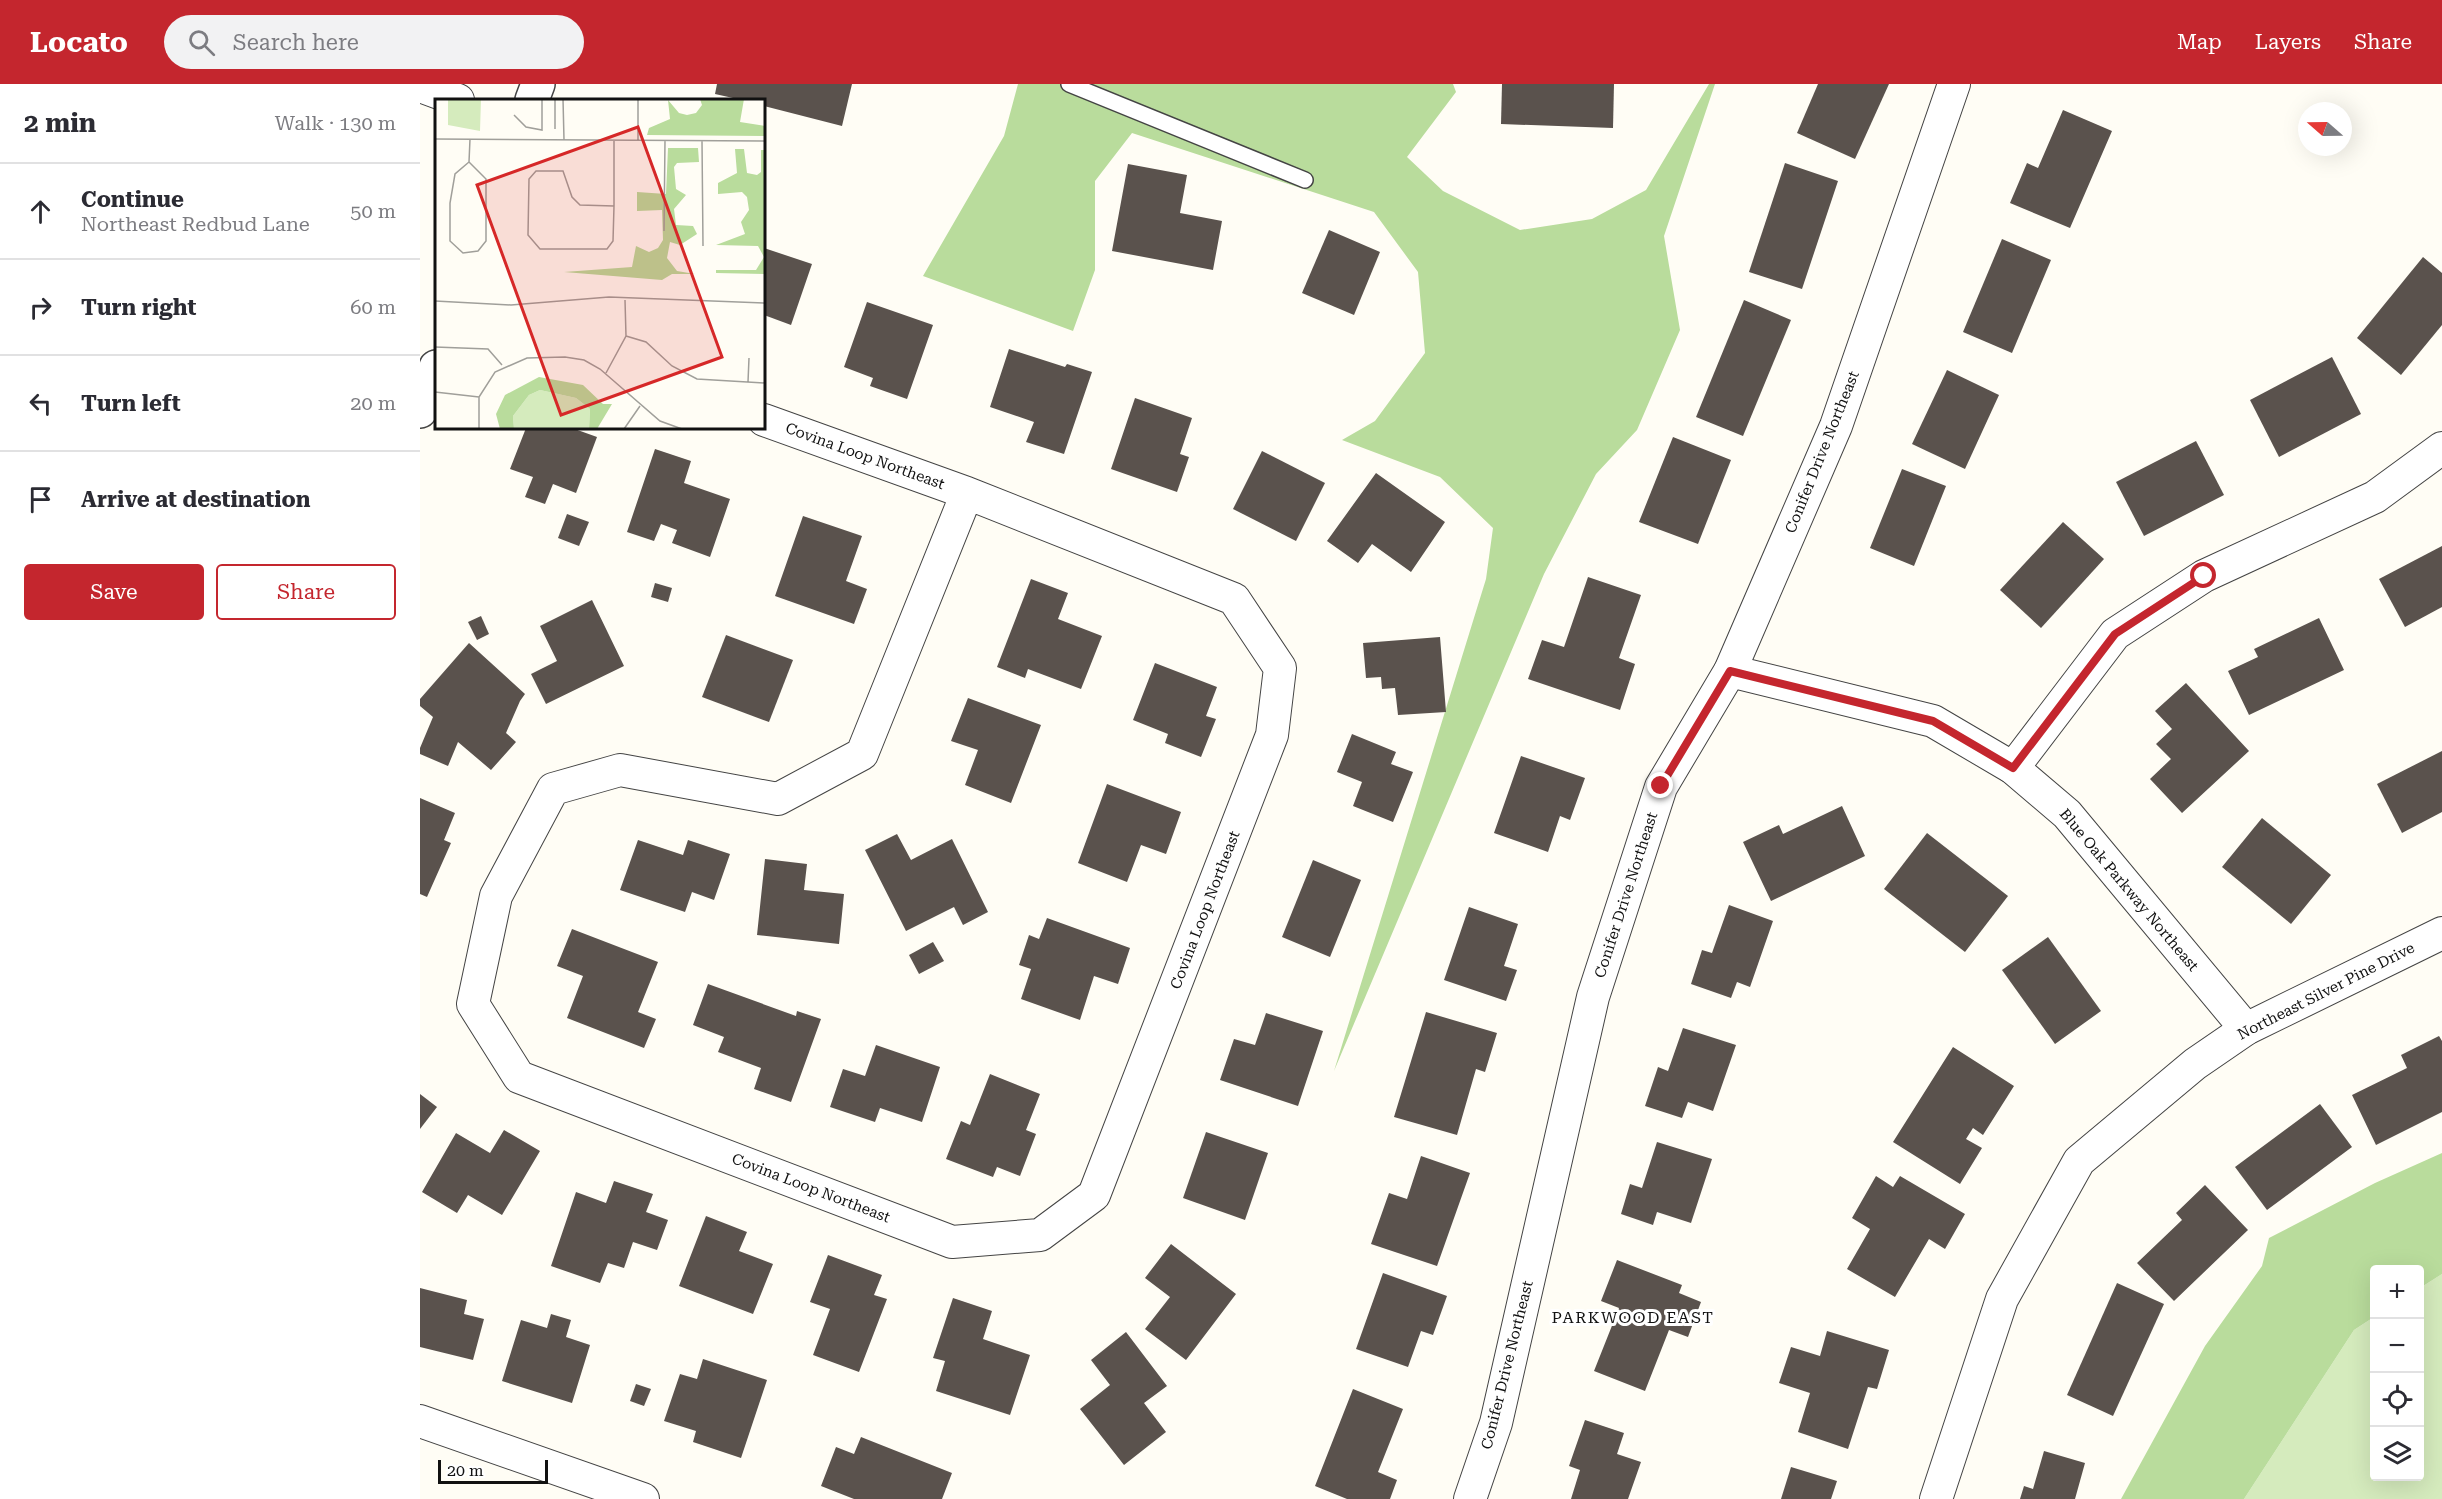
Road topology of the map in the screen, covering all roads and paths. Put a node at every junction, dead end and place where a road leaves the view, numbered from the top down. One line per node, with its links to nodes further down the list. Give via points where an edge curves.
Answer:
1 (538, 84): 6 (street)
2 (1069, 84): 7 (lane)
3 (1954, 84): 13 (street, Conifer Drive Northeast, via 1836,426)
4 (420, 86): 5 (street)
5 (455, 99)
6 (532, 99)
7 (1305, 180)
8 (435, 370): 9 (street)
9 (420, 411)
10 (765, 420): 12 (street, Covina Loop Northeast)
11 (2442, 448): 14 (street, via 2376,497 2204,576 2115,634)
12 (967, 493): 12 (street, Covina Loop Northeast, via 862,754 778,799 620,770 553,789 496,896 473,1004 519,1077 952,1242 1040,1235 1094,1195 1272,735 1280,668 1234,599)
13 (1730, 671): 14 (street, Blue Oak Parkway Northeast, via 1933,721); 19 (street, Conifer Drive Northeast, via 1661,786 1593,997 1496,1423)
14 (2013, 768): 16 (street, Blue Oak Parkway Northeast, via 2067,814)
15 (2442, 933): 16 (street, Northeast Silver Pine Drive)
16 (2246, 1029): 20 (street, Northeast Silver Pine Drive, via 2195,1064 2079,1161 2002,1299)
17 (420, 1420): 18 (street)
18 (643, 1499)
19 (1470, 1499)
20 (1936, 1499)

